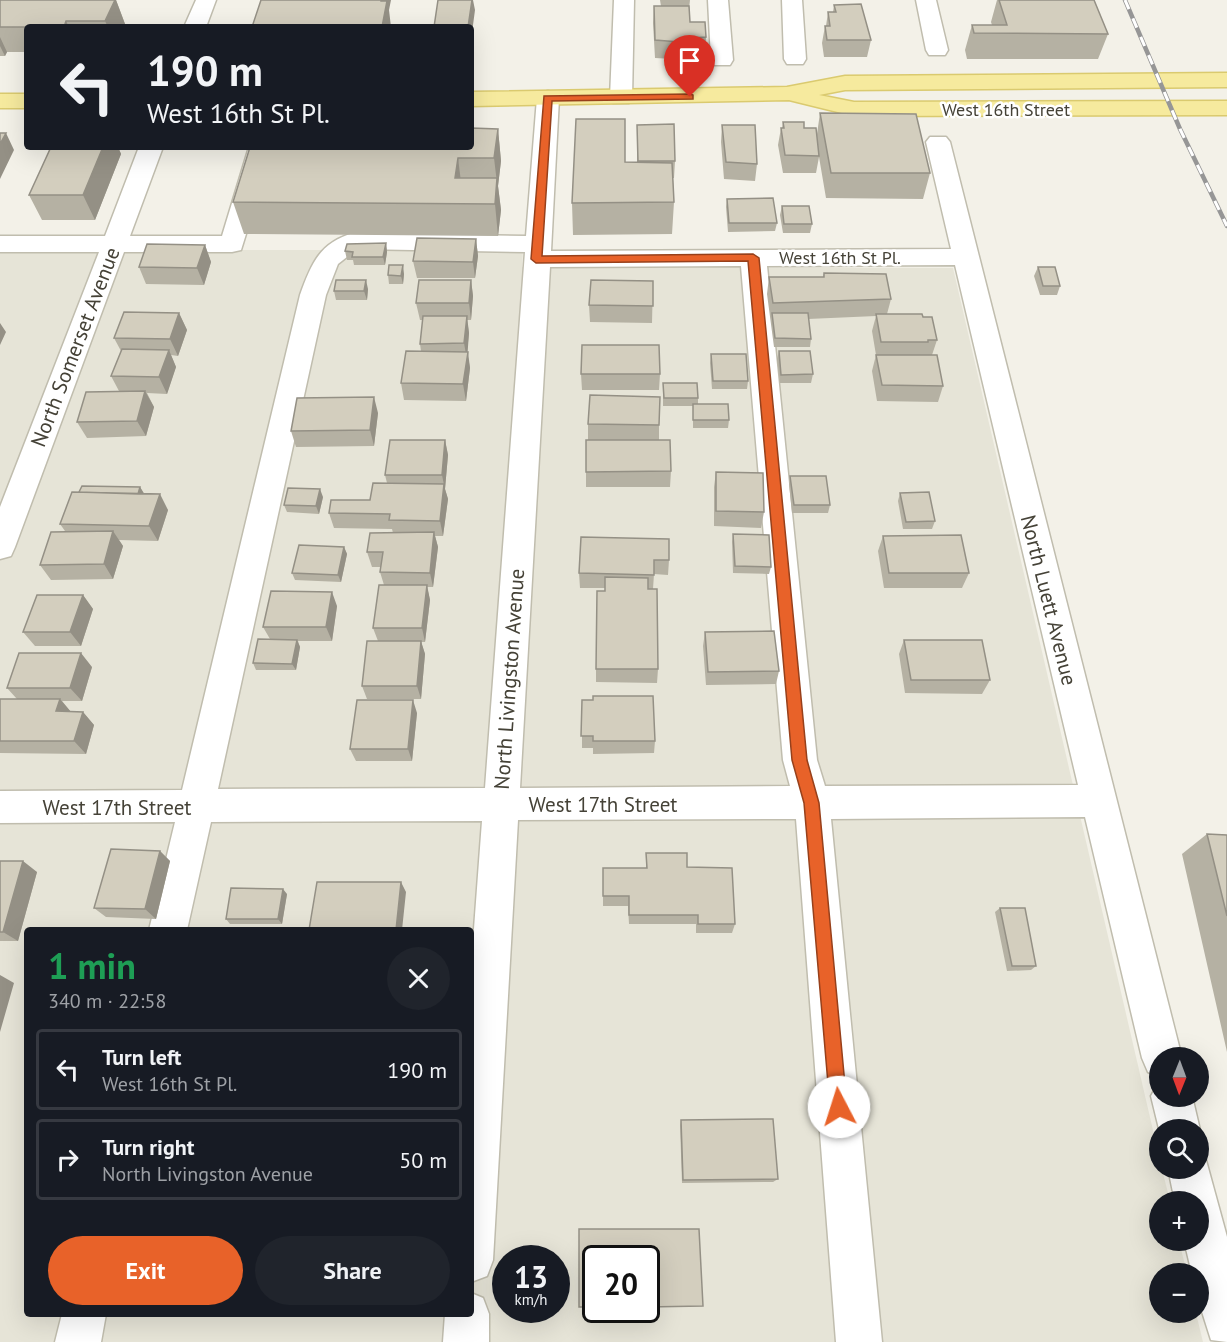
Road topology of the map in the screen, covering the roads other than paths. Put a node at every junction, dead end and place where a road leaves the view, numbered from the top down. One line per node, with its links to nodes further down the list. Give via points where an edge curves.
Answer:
1 (206, 0): 6 (street)
2 (624, 0): 13 (street)
3 (718, 0): 9 (street)
4 (792, 0): 8 (street)
5 (926, 0): 7 (street)
6 (196, 24)
7 (937, 50)
8 (795, 59)
9 (722, 60)
10 (1227, 80): 11 (main road, West 16th Street, via 845,82)
11 (787, 94): 13 (main road, West 16th Street); 17 (main road, West 16th Street, via 854,109)
12 (548, 98): 13 (main road, West 16th Street); 14 (main road, West 16th Street); 23 (street, North Livingston Avenue)
13 (621, 98)
14 (474, 99)
15 (0, 101): 16 (main road)
16 (24, 101)
17 (1227, 108)
18 (938, 142): 24 (street, North Luett Avenue)
19 (149, 150): 21 (street, North Somerset Avenue)
20 (260, 150): 21 (street, via 232,244)
21 (114, 243): 22 (street); 26 (street, North Somerset Avenue)
22 (0, 244)
23 (537, 251): 25 (street, West 16th St Pl.); 29 (street, North Livingston Avenue); 30 (street, West 16th St Pl., via 354,241 338,246 325,262 314,295)
24 (964, 257): 25 (street, West 16th St Pl.); 27 (street, North Luett Avenue)
25 (753, 258): 28 (street, via 800,760)
26 (0, 547)
27 (1098, 801): 28 (street, West 17th Street); 33 (street, North Luett Avenue)
28 (812, 803): 29 (street, West 17th Street); 41 (street)
29 (501, 805): 30 (street, West 17th Street); 34 (street, North Livingston Avenue)
30 (196, 806): 31 (street, West 17th Street); 32 (street, West 16th St Pl.)
31 (0, 807)
32 (169, 927)
33 (1159, 1047)
34 (474, 1214)
35 (1209, 1251): 38 (street)
36 (83, 1317): 39 (street)
37 (468, 1317): 40 (street)
38 (1227, 1323)
39 (78, 1342)
40 (466, 1342)
41 (859, 1342)

